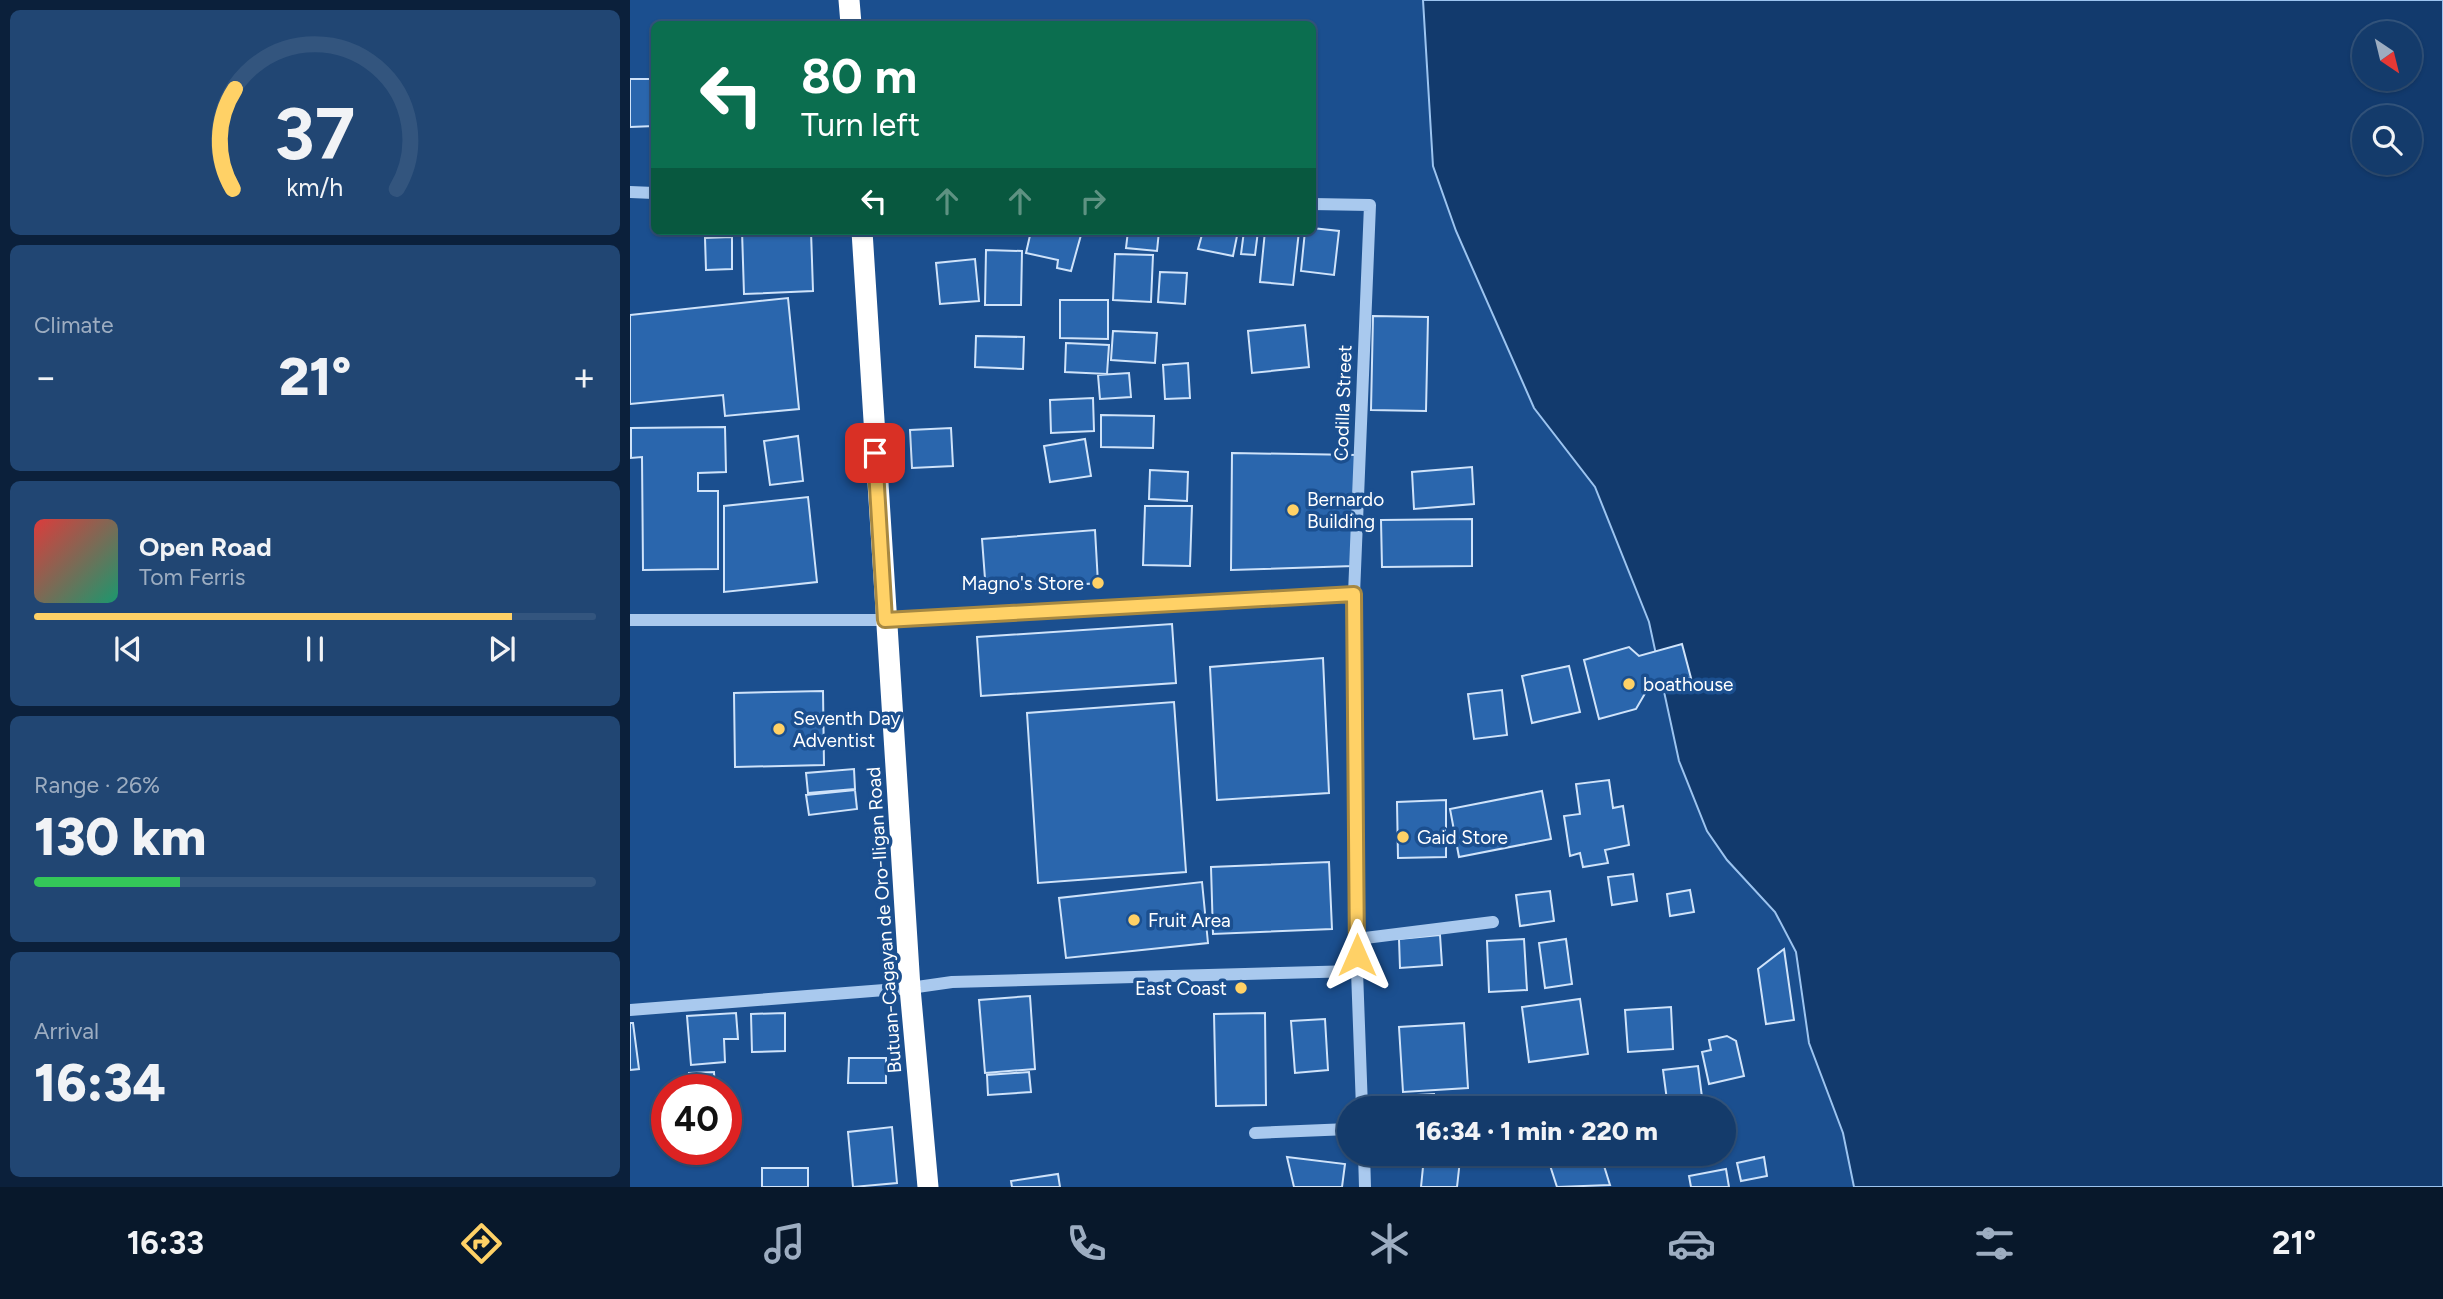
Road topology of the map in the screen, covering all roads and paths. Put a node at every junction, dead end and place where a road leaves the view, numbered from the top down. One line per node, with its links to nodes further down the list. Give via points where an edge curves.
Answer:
1 (849, 0): 2 (highway)
2 (851, 21)
3 (630, 192): 4 (street)
4 (651, 193)
5 (1316, 204): 7 (street, Codilla Street, via 1370,205)
6 (862, 235): 9 (highway, Butuan-Cagayan de Oro-Iligan Road)
7 (1354, 594): 9 (street); 11 (street, Codilla Street)
8 (630, 620): 9 (street)
9 (885, 620): 13 (highway, Butuan-Cagayan de Oro-Iligan Road)
10 (1493, 922): 11 (street)
11 (1357, 939): 12 (street, Codilla Street)
12 (1357, 971): 13 (street, via 952,982); 15 (street, Codilla Street)
13 (910, 988): 14 (street); 19 (highway, Butuan-Cagayan de Oro-Iligan Road)
14 (630, 1010)
15 (1362, 1096)
16 (1337, 1130): 17 (street)
17 (1255, 1133)
18 (1364, 1166): 20 (street)
19 (928, 1187)
20 (1365, 1187)

